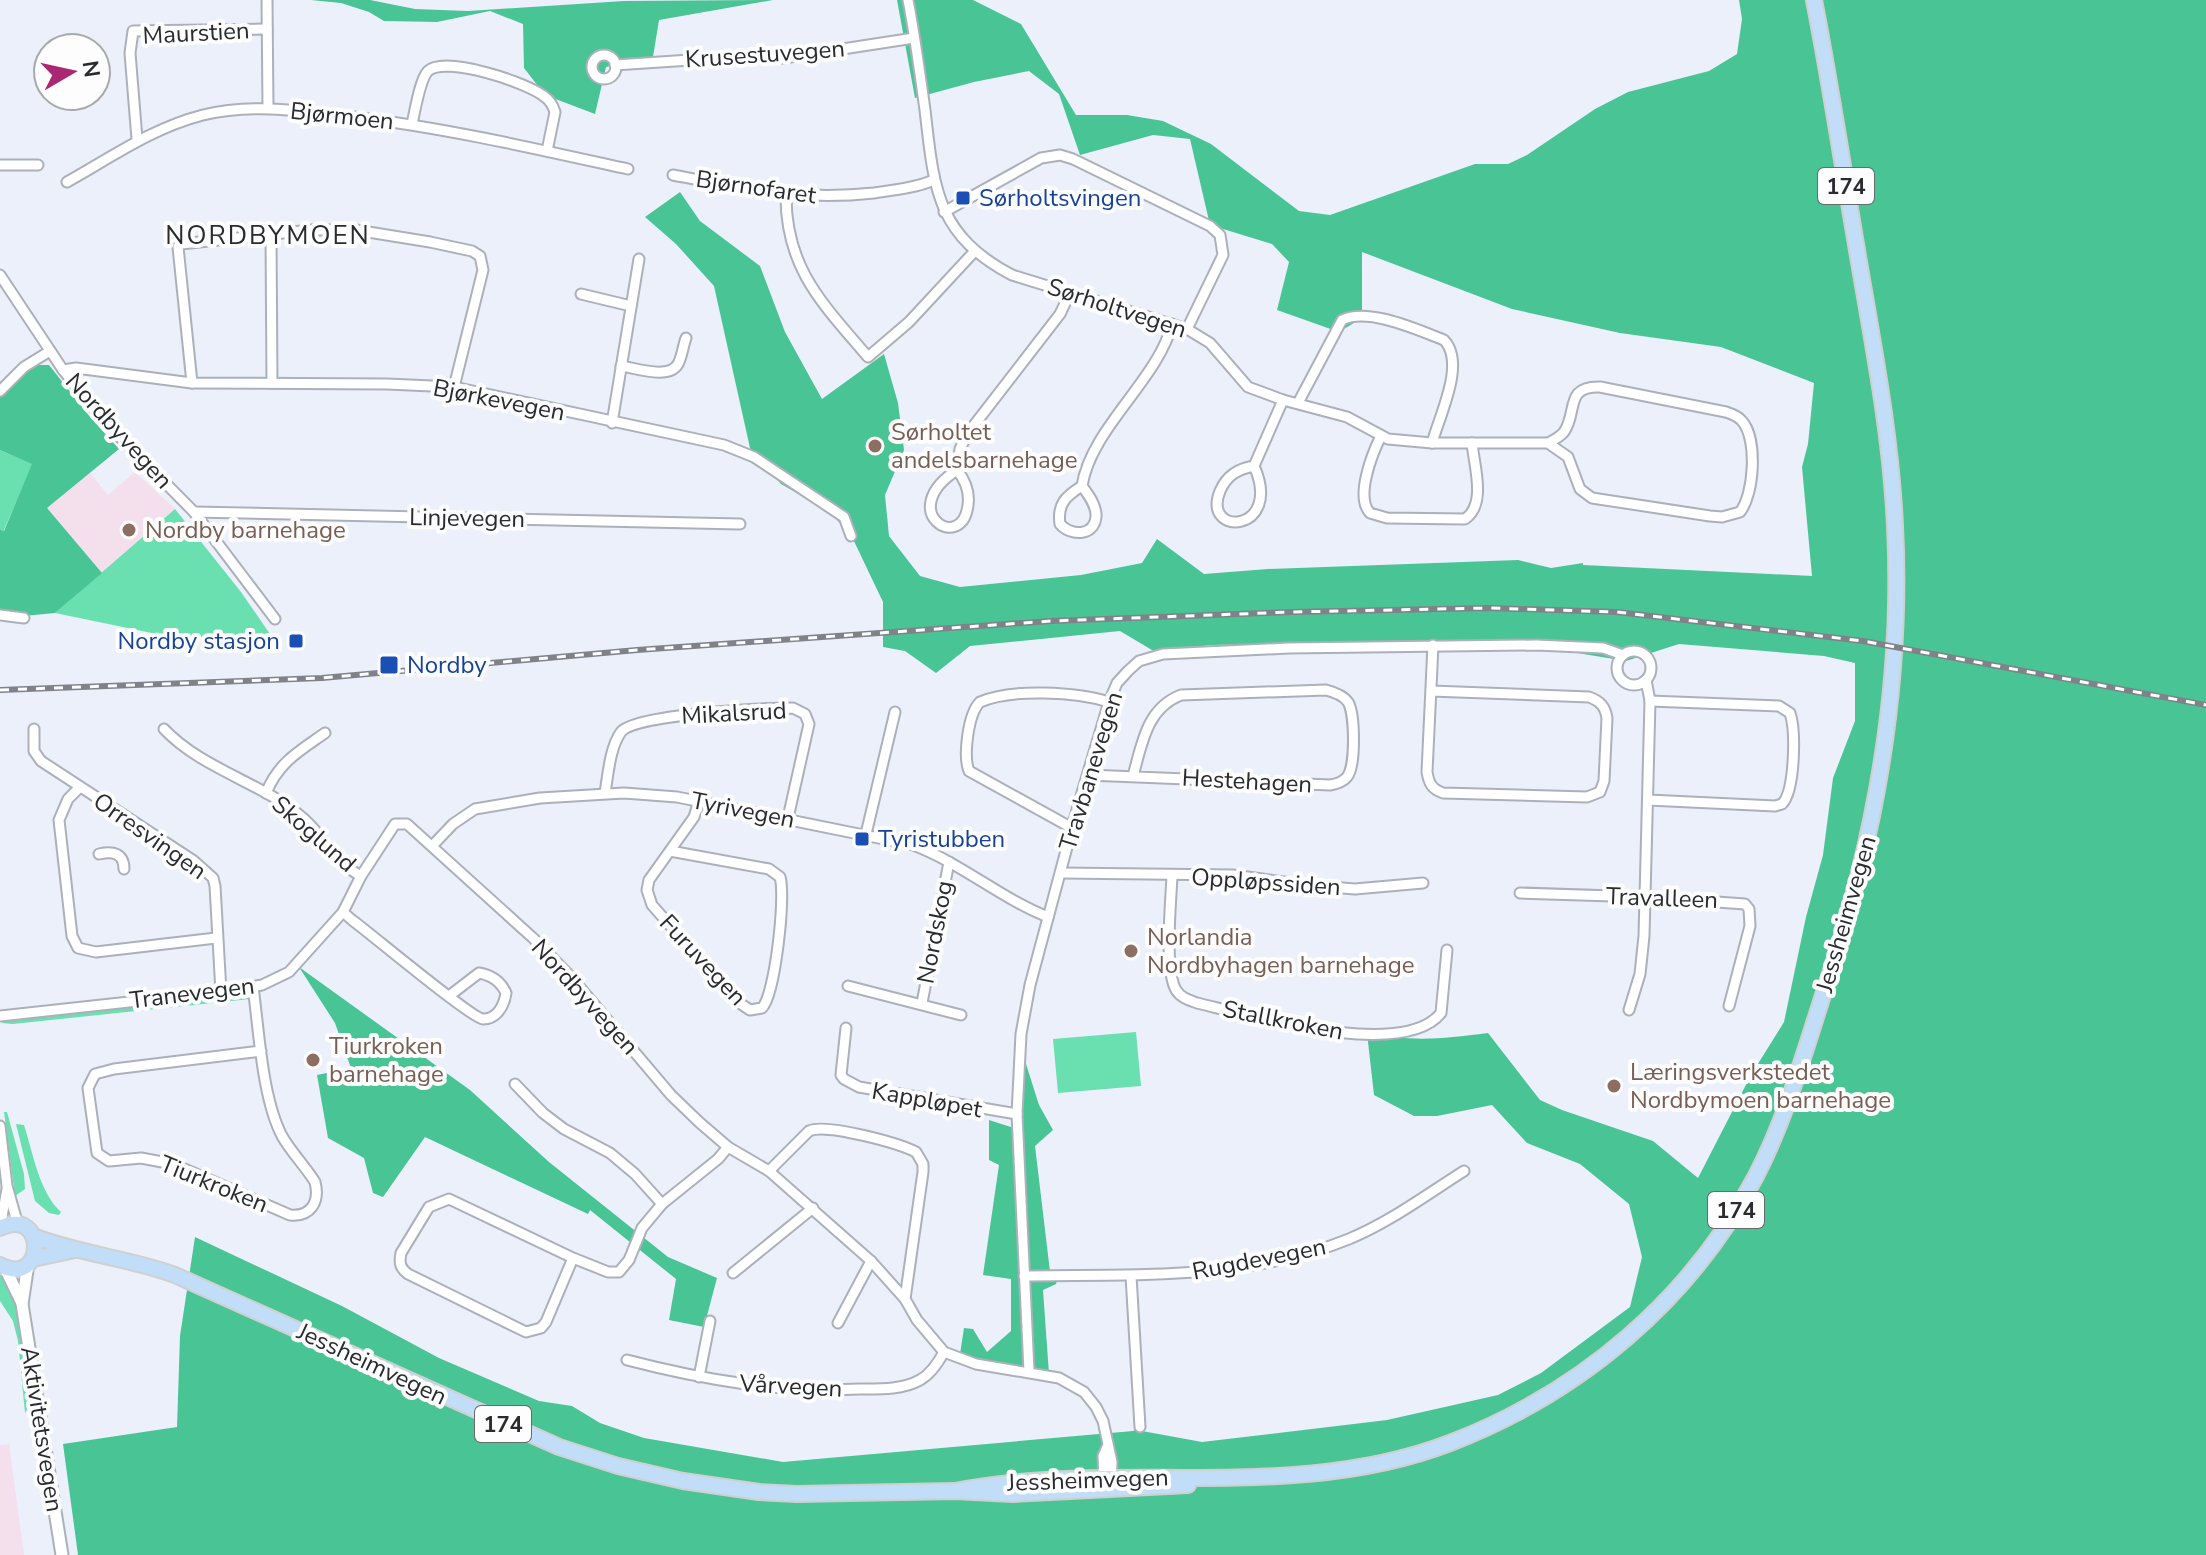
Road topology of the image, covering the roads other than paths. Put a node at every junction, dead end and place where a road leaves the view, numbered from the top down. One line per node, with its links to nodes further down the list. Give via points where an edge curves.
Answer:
1 (267, 0): 4 (street)
2 (908, 0): 5 (street, Sørholtvegen)
3 (1814, 0): 128 (main road, Jessheimvegen / 174, via 1892,466 1896,612 1891,700 1866,854 1784,1112 1755,1178 1691,1273 1630,1336 1558,1391 1484,1429 1407,1457 1312,1474)
4 (267, 29): 7 (street); 9 (street, Maurstien, via 133,31)
5 (914, 38): 6 (street, Krusestuvegen, via 790,57); 15 (street, Sørholtvegen)
6 (615, 65)
7 (268, 108): 8 (street, Bjørmoen); 9 (street, Bjørmoen, via 201,116)
8 (412, 124): 10 (street, Bjørmoen); 10 (street, via 424,77 435,67 450,66 508,79 547,98 555,112)
9 (137, 139): 16 (street, Bjørmoen)
10 (547, 151): 13 (street, Bjørmoen)
11 (0, 165): 12 (street)
12 (38, 165)
13 (628, 169)
14 (673, 175): 17 (street, Bjørnofaret)
15 (934, 180): 17 (street, Bjørnofaret, via 851,196); 18 (street, Sørholtvegen)
16 (67, 182)
17 (786, 196): 20 (street, via 789,237 798,265 868,357)
18 (944, 212): 20 (street, Sørholtvegen); 27 (street, via 1041,158 1061,155 1086,165 1220,235 1223,255)
19 (271, 235): 32 (street, via 178,247); 33 (street); 34 (street, via 356,230 480,256 483,270)
20 (974, 252): 23 (street, Sørholtvegen, via 1012,275)
21 (639, 259): 25 (street)
22 (0, 275): 29 (street, Nordbyvegen)
23 (1070, 293): 26 (street, Sørholtvegen); 44 (street, via 1060,314 968,433)
24 (581, 294): 25 (street)
25 (631, 306): 30 (street)
26 (1172, 324): 27 (street, Sørholtvegen); 45 (street, via 1090,460)
27 (1187, 329): 36 (street, Sørholtvegen, via 1210,343 1248,387)
28 (686, 338): 30 (street, via 671,371)
29 (50, 351): 31 (street, Nordbyvegen); 35 (street)
30 (621, 366): 38 (street)
31 (63, 370): 32 (street, Bjørkevegen); 46 (street, Nordbyvegen, via 103,420)
32 (192, 383): 33 (street, Bjørkevegen)
33 (272, 383): 34 (street, Bjørkevegen)
34 (454, 387): 38 (street, Bjørkevegen)
35 (0, 391)
36 (1283, 400): 37 (street, Sørholtvegen); 43 (street)
37 (1298, 403): 39 (street, Sørholtvegen, via 1347,417); 40 (street, via 1342,320 1373,317 1444,340 1452,348 1453,374)
38 (612, 423): 48 (street, Bjørkevegen, via 743,452 838,512)
39 (1381, 436): 40 (street, Sørholtvegen); 41 (street, via 1363,500 1370,513 1387,518 1472,515 1478,502)
40 (1432, 443): 41 (street, Sørholtvegen)
41 (1472, 443): 42 (street, Sørholtvegen)
42 (1548, 443): 42 (street, via 1568,457 1580,489 1597,500 1722,517 1740,512 1749,498 1748,435 1741,420 1726,412 1589,387 1573,400 1564,431)
43 (1254, 466): 43 (street, via 1232,474 1223,485 1217,509 1229,522 1249,518 1261,501 1263,489)
44 (957, 470): 44 (street, via 936,487 931,499 930,511 942,527 964,521 968,507 969,493)
45 (1082, 486): 45 (street, via 1066,496 1058,515 1060,524 1074,534 1085,532 1096,516)
46 (194, 512): 47 (street, Linjevegen); 51 (street, Nordbyvegen)
47 (740, 524)
48 (851, 536)
49 (0, 615): 50 (street)
50 (24, 618)
51 (275, 619)
52 (1433, 645): 53 (street, Travbanevegen, via 1603,648); 55 (street); 57 (street, Travbanevegen, via 1163,654 1139,661 1117,683)
53 (1623, 655): 54 (street, via 1635,651 1646,657 1651,668); 54 (street, via 1617,669 1624,682)
54 (1646, 680): 56 (street)
55 (1431, 691): 55 (street, via 1427,772 1434,790 1587,797 1600,792 1607,718 1596,700)
56 (1650, 701): 67 (street); 67 (street, via 1779,706 1790,713 1793,728 1790,791 1782,804)
57 (1109, 702): 62 (street, Travbanevegen); 71 (street, via 1055,693 1006,696 980,702 973,712 965,754 969,771)
58 (895, 712): 72 (street)
59 (34, 729): 64 (street, Orresvingen, via 36,757)
60 (164, 729): 65 (street, Skoglund, via 196,756)
61 (325, 733): 65 (street, Skoglund, via 277,770)
62 (1088, 775): 63 (street, Hestehagen); 71 (street, Travbanevegen)
63 (1133, 776): 63 (street, Hestehagen, via 1339,783 1352,764 1351,710 1344,698 1326,690 1181,695 1160,706 1151,718)
64 (80, 787): 86 (street, Orresvingen, via 213,878); 86 (street, Orresvingen, via 59,820 72,936 78,948 96,952)
65 (266, 793): 79 (street, Skoglund, via 305,821 344,865)
66 (605, 793): 68 (street, Tyrivegen); 69 (street, Mikalsrud, via 618,737 628,726 703,713 793,708 805,714 809,724); 73 (street, Tyrivegen, via 475,809)
67 (1648, 800): 83 (street)
68 (699, 801): 69 (street, Tyrivegen); 74 (street, Furuvegen)
69 (788, 818): 72 (street, Tyrivegen)
70 (401, 822): 73 (street, Nordbyvegen); 79 (street, Tranevegen)
71 (1072, 828): 78 (street, Travbanevegen)
72 (866, 834): 76 (street, Tyrivegen, via 913,845)
73 (433, 845): 102 (street, Nordbyvegen, via 571,977 671,1095)
74 (670, 851): 74 (street, Furuvegen, via 649,880 652,905 738,1002 750,1010 762,1008 769,995 783,911 780,877 769,869)
75 (99, 854): 77 (street, Orresvingen, via 118,854)
76 (949, 862): 85 (street, Tyrivegen); 92 (street, Nordskog)
77 (124, 869)
78 (1061, 873): 80 (street, Oppløpssiden); 85 (street, Travbanevegen)
79 (361, 876): 84 (street, Tranevegen)
80 (1172, 876): 81 (street, Oppløpssiden, via 1243,875 1355,889); 87 (street, Stallkroken, via 1174,986 1197,1003 1311,1031 1396,1032 1424,1026 1441,1013)
81 (1423, 883)
82 (1520, 893): 83 (street, Travalleen)
83 (1645, 897): 93 (street, Travalleen, via 1736,901 1749,909 1750,926); 94 (street, via 1640,974)
84 (343, 912): 89 (street, Tranevegen, via 289,972); 91 (street)
85 (1048, 917): 100 (street, Travbanevegen, via 1024,1013)
86 (216, 938): 90 (street, Orresvingen)
87 (1447, 950)
88 (848, 986): 92 (street, Nordskog)
89 (253, 987): 90 (street, Tranevegen); 98 (street, Tiurkroken)
90 (221, 992): 96 (street, Tranevegen)
91 (449, 996): 91 (street, via 486,1019 501,1009 506,993 479,973)
92 (922, 1003): 95 (street, Nordskog)
93 (1729, 1006)
94 (1629, 1010)
95 (961, 1015)
96 (0, 1016)
97 (846, 1028): 100 (street, Kappløpet, via 841,1075 851,1083)
98 (261, 1051): 98 (street, Tiurkroken, via 281,1134 315,1182 316,1200 308,1213 290,1215 173,1164 141,1158 109,1161 97,1153 88,1088 95,1074)
99 (515, 1084): 106 (street, via 564,1129 610,1153)
100 (1017, 1114): 117 (street, Travbanevegen)
101 (0, 1126): 105 (street)
102 (728, 1147): 103 (street, Nordbyvegen); 106 (street)
103 (769, 1171): 107 (street, Nordbyvegen); 119 (street, via 816,1127 916,1152 923,1172)
104 (1464, 1171): 118 (street, Rugdevegen, via 1376,1227 1327,1247 1242,1267)
105 (7, 1186): 108 (street); 109 (street)
106 (662, 1204): 112 (street, via 642,1228 619,1272)
107 (813, 1208): 114 (street, Nordbyvegen); 116 (street)
108 (18, 1225): 109 (main road); 110 (main road, 174)
109 (0, 1228)
110 (33, 1236): 111 (main road, Jessheimvegen / 174); 113 (main road, via 36,1245)
111 (76, 1250): 113 (main road, Jessheimvegen / 174); 128 (main road, Jessheimvegen / 174, via 186,1279 559,1447 683,1481 835,1496 999,1494)
112 (573, 1258): 112 (street, via 449,1199 429,1207 399,1262 408,1274 535,1332 546,1322)
113 (30, 1261): 115 (main road, 174, via 17,1269); 120 (street, Aktivitetsvegen)
114 (871, 1261): 119 (street, Nordbyvegen); 122 (street)
115 (2, 1266): 120 (street, Aktivitetsvegen)
116 (733, 1273)
117 (1024, 1276): 118 (street, Rugdevegen); 125 (street, Travbanevegen)
118 (1131, 1276): 127 (street)
119 (905, 1299): 123 (street, Nordbyvegen)
120 (22, 1304): 129 (street, Aktivitetsvegen)
121 (710, 1321): 126 (street)
122 (838, 1323)
123 (944, 1352): 125 (street, via 976,1364); 126 (street, Vårvegen, via 921,1379 888,1388 804,1390)
124 (627, 1360): 126 (street, Vårvegen)
125 (1029, 1371): 128 (street, via 1069,1382 1100,1414 1112,1462)
126 (699, 1377)
127 (1140, 1427)
128 (1108, 1482)
129 (62, 1555)

